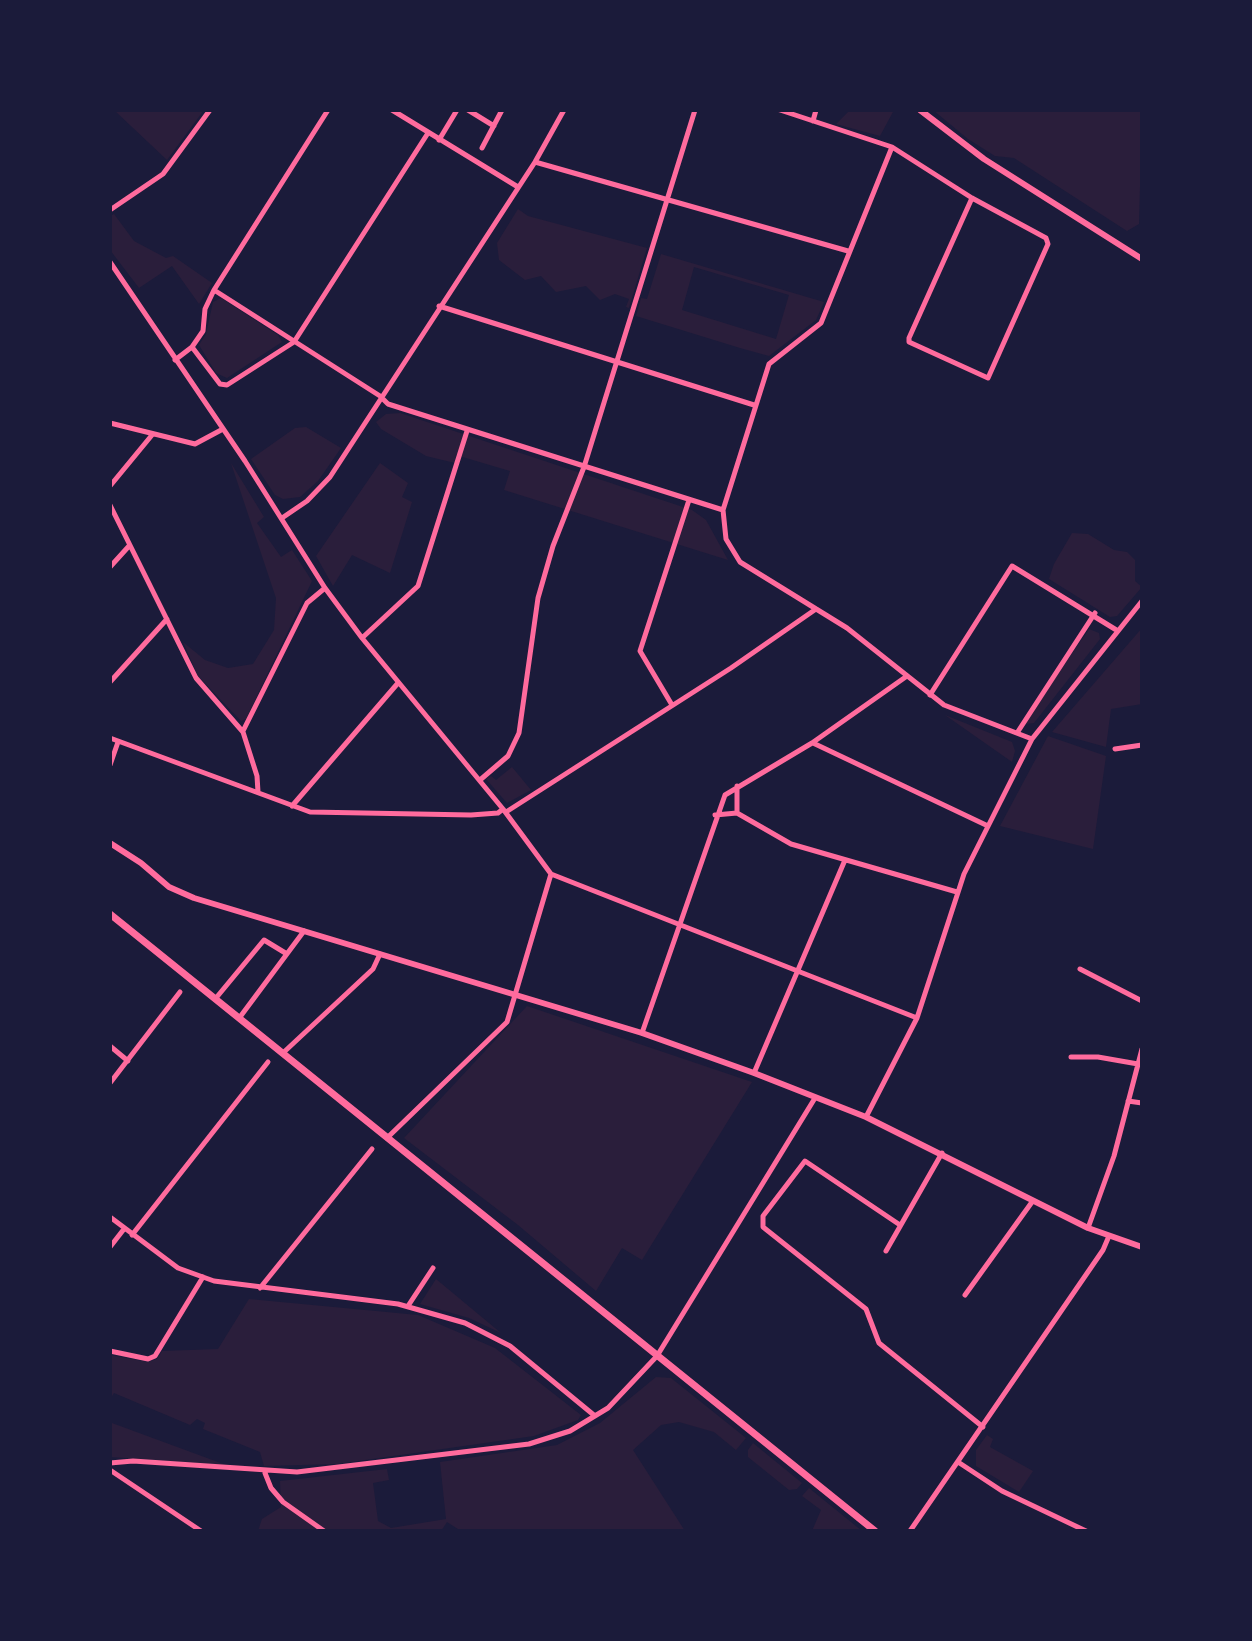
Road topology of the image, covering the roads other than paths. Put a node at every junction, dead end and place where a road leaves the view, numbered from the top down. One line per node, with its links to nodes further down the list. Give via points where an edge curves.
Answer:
1 (210, 110): 22 (street, via 163,174)
2 (328, 110): 26 (street)
3 (392, 110): 14 (street)
4 (457, 110): 15 (street)
5 (468, 110): 13 (street)
6 (502, 110): 13 (street)
7 (564, 110): 18 (street)
8 (695, 110): 20 (street)
9 (780, 110): 12 (street)
10 (816, 110): 12 (street)
11 (920, 110): 24 (street, via 984,159)
12 (813, 121): 16 (street)
13 (494, 126): 17 (street)
14 (428, 133): 15 (street); 28 (street)
15 (439, 140): 19 (street)
16 (892, 147): 21 (street); 23 (street)
17 (482, 148)
18 (535, 162): 19 (street); 20 (street)
19 (518, 187): 27 (street)
20 (668, 198): 23 (street); 31 (street)
21 (972, 198): 21 (street, via 909,342 988,378 1048,244 1046,238)
22 (110, 210)
23 (848, 251): 33 (street, via 821,323 769,364)
24 (1142, 259)
25 (110, 262): 30 (street)
26 (214, 290): 28 (street); 29 (street, via 203,331)
27 (439, 306): 31 (street); 32 (street)
28 (294, 342): 29 (street, via 227,385 220,384); 32 (street)
29 (192, 347): 30 (street)
30 (175, 360): 35 (street)
31 (618, 363): 33 (street); 38 (street)
32 (380, 396): 36 (street, via 388,404); 43 (street, via 330,477)
33 (754, 405): 42 (street)
34 (110, 423): 37 (street)
35 (223, 429): 37 (street, via 195,444); 43 (street)
36 (467, 431): 38 (street); 52 (street, via 418,586)
37 (152, 435): 39 (street)
38 (584, 467): 40 (street); 67 (street, via 538,598 519,733 508,756)
39 (110, 486)
40 (689, 500): 42 (street); 57 (street, via 640,651)
41 (110, 505): 44 (street)
42 (723, 510): 48 (street, via 726,539 740,562)
43 (282, 518): 46 (street)
44 (129, 546): 45 (street); 50 (street)
45 (110, 567)
46 (325, 588): 52 (street); 58 (street, via 307,603)
47 (1142, 601): 51 (street)
48 (816, 609): 53 (street); 57 (street)
49 (1095, 613): 51 (street); 56 (street, via 1012,566); 59 (street)
50 (167, 619): 54 (street); 58 (street, via 196,678)
51 (1118, 631): 61 (street)
52 (362, 638): 55 (street)
53 (907, 676): 56 (street); 63 (street)
54 (110, 682)
55 (398, 683): 67 (street); 70 (street)
56 (930, 695): 59 (street, via 962,714)
57 (672, 705): 71 (street)
58 (243, 732): 69 (street)
59 (1017, 733): 61 (street)
60 (110, 738): 62 (street)
61 (1032, 739): 74 (street)
62 (118, 742): 66 (street); 69 (street)
63 (812, 743): 68 (street); 74 (street)
64 (1142, 745): 65 (street)
65 (1115, 749)
66 (110, 765)
67 (480, 780): 71 (street)
68 (737, 786): 72 (street); 73 (street, via 725,795)
69 (258, 792): 70 (street)
70 (292, 806): 71 (street, via 319,814 479,815)
71 (505, 810): 77 (street)
72 (737, 813): 73 (street); 76 (street, via 791,844)
73 (715, 815): 80 (street)
74 (988, 826): 78 (street)
75 (110, 843): 81 (street, via 169,887)
76 (845, 860): 78 (street); 85 (street)
77 (551, 874): 80 (street); 87 (street)
78 (957, 892): 91 (street)
79 (110, 914): 88 (main road)
80 (679, 924): 85 (street); 92 (street)
81 (304, 931): 82 (street); 83 (street)
82 (380, 953): 87 (street); 95 (street, via 373,969)
83 (287, 954): 88 (street, via 264,940); 90 (street)
84 (1080, 969): 89 (street)
85 (799, 971): 91 (street); 100 (street)
86 (180, 992): 97 (street)
87 (516, 995): 92 (street); 106 (street, via 507,1022)
88 (216, 998): 90 (main road)
89 (1142, 1001)
90 (240, 1017): 95 (main road)
91 (917, 1018): 105 (street)
92 (642, 1033): 100 (street)
93 (110, 1046): 97 (street)
94 (1142, 1049): 99 (street)
95 (284, 1052): 106 (main road)
96 (1071, 1057): 99 (street)
97 (128, 1061): 101 (street)
98 (268, 1062): 114 (street)
99 (1138, 1064): 103 (street)
100 (754, 1073): 102 (street)
101 (110, 1083)
102 (815, 1098): 105 (street); 125 (street)
103 (1128, 1101): 104 (street); 113 (street)
104 (1142, 1103)
105 (866, 1117): 108 (street)
106 (387, 1138): 125 (main road)
107 (372, 1149): 121 (street)
108 (942, 1153): 109 (street); 111 (street)
109 (1032, 1202): 113 (street); 122 (street)
110 (110, 1217): 112 (street)
111 (900, 1225): 118 (street); 127 (street, via 805,1161 763,1216 763,1227 866,1309 879,1343)
112 (124, 1228): 114 (street); 116 (street)
113 (1088, 1228): 115 (street)
114 (132, 1235): 120 (street, via 178,1268)
115 (1109, 1236): 117 (street); 127 (street)
116 (110, 1247)
117 (1142, 1247)
118 (886, 1251)
119 (433, 1268): 123 (street)
120 (203, 1277): 121 (street); 124 (street, via 155,1356)
121 (260, 1288): 123 (street)
122 (965, 1295)
123 (408, 1306): 126 (street, via 465,1323 510,1346)
124 (110, 1351)
125 (657, 1356): 126 (street); 134 (main road)
126 (595, 1416): 131 (street, via 570,1431 529,1444)
127 (983, 1427): 128 (street)
128 (958, 1462): 135 (street); 136 (street, via 1002,1491)
129 (110, 1463): 131 (street, via 146,1461)
130 (110, 1470): 132 (street)
131 (265, 1473): 133 (street, via 283,1502)
132 (201, 1531)
133 (324, 1531)
134 (875, 1531)
135 (910, 1531)
136 (1086, 1531)

